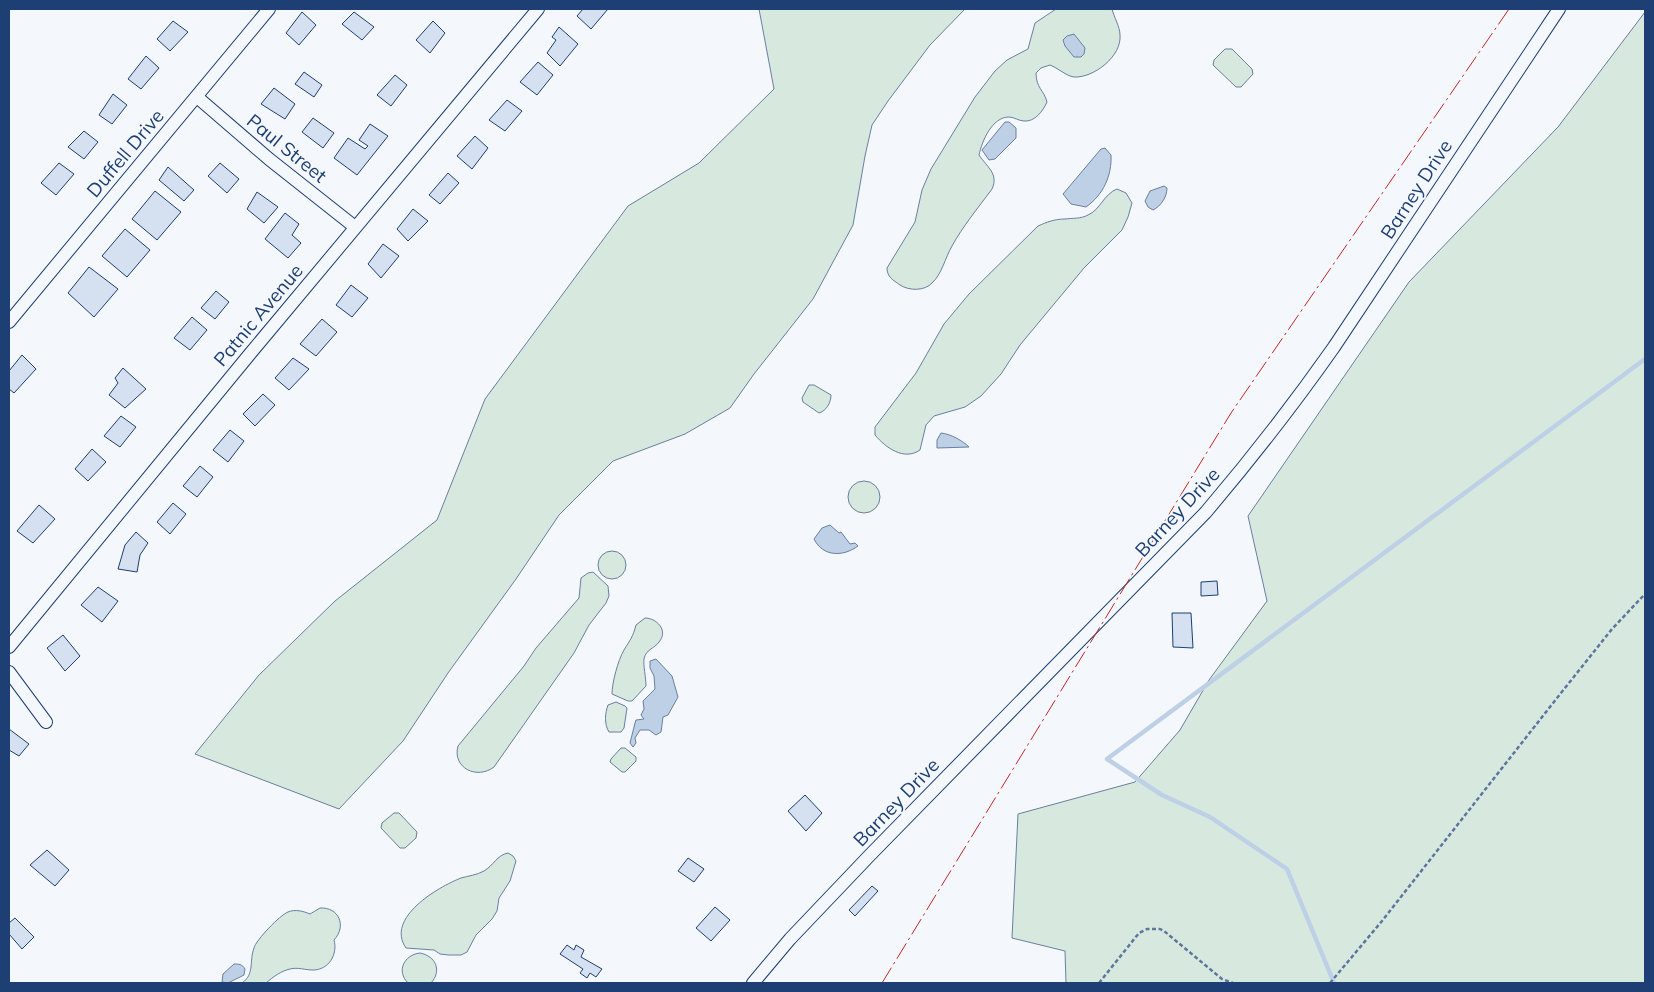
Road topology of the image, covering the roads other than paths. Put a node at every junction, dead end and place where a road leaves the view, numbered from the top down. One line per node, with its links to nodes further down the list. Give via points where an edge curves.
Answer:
1 (269, 9): 4 (street, Duffell Drive)
2 (538, 9): 5 (street, Patnic Avenue)
3 (1559, 9): 10 (street, Barney Drive, via 1334,347 1233,481 856,869)
4 (197, 97): 5 (street, Paul Street); 6 (street, Duffell Drive)
5 (355, 227): 7 (street, Patnic Avenue)
6 (9, 322)
7 (9, 647)
8 (9, 672): 9 (street)
9 (46, 722)
10 (753, 983)

